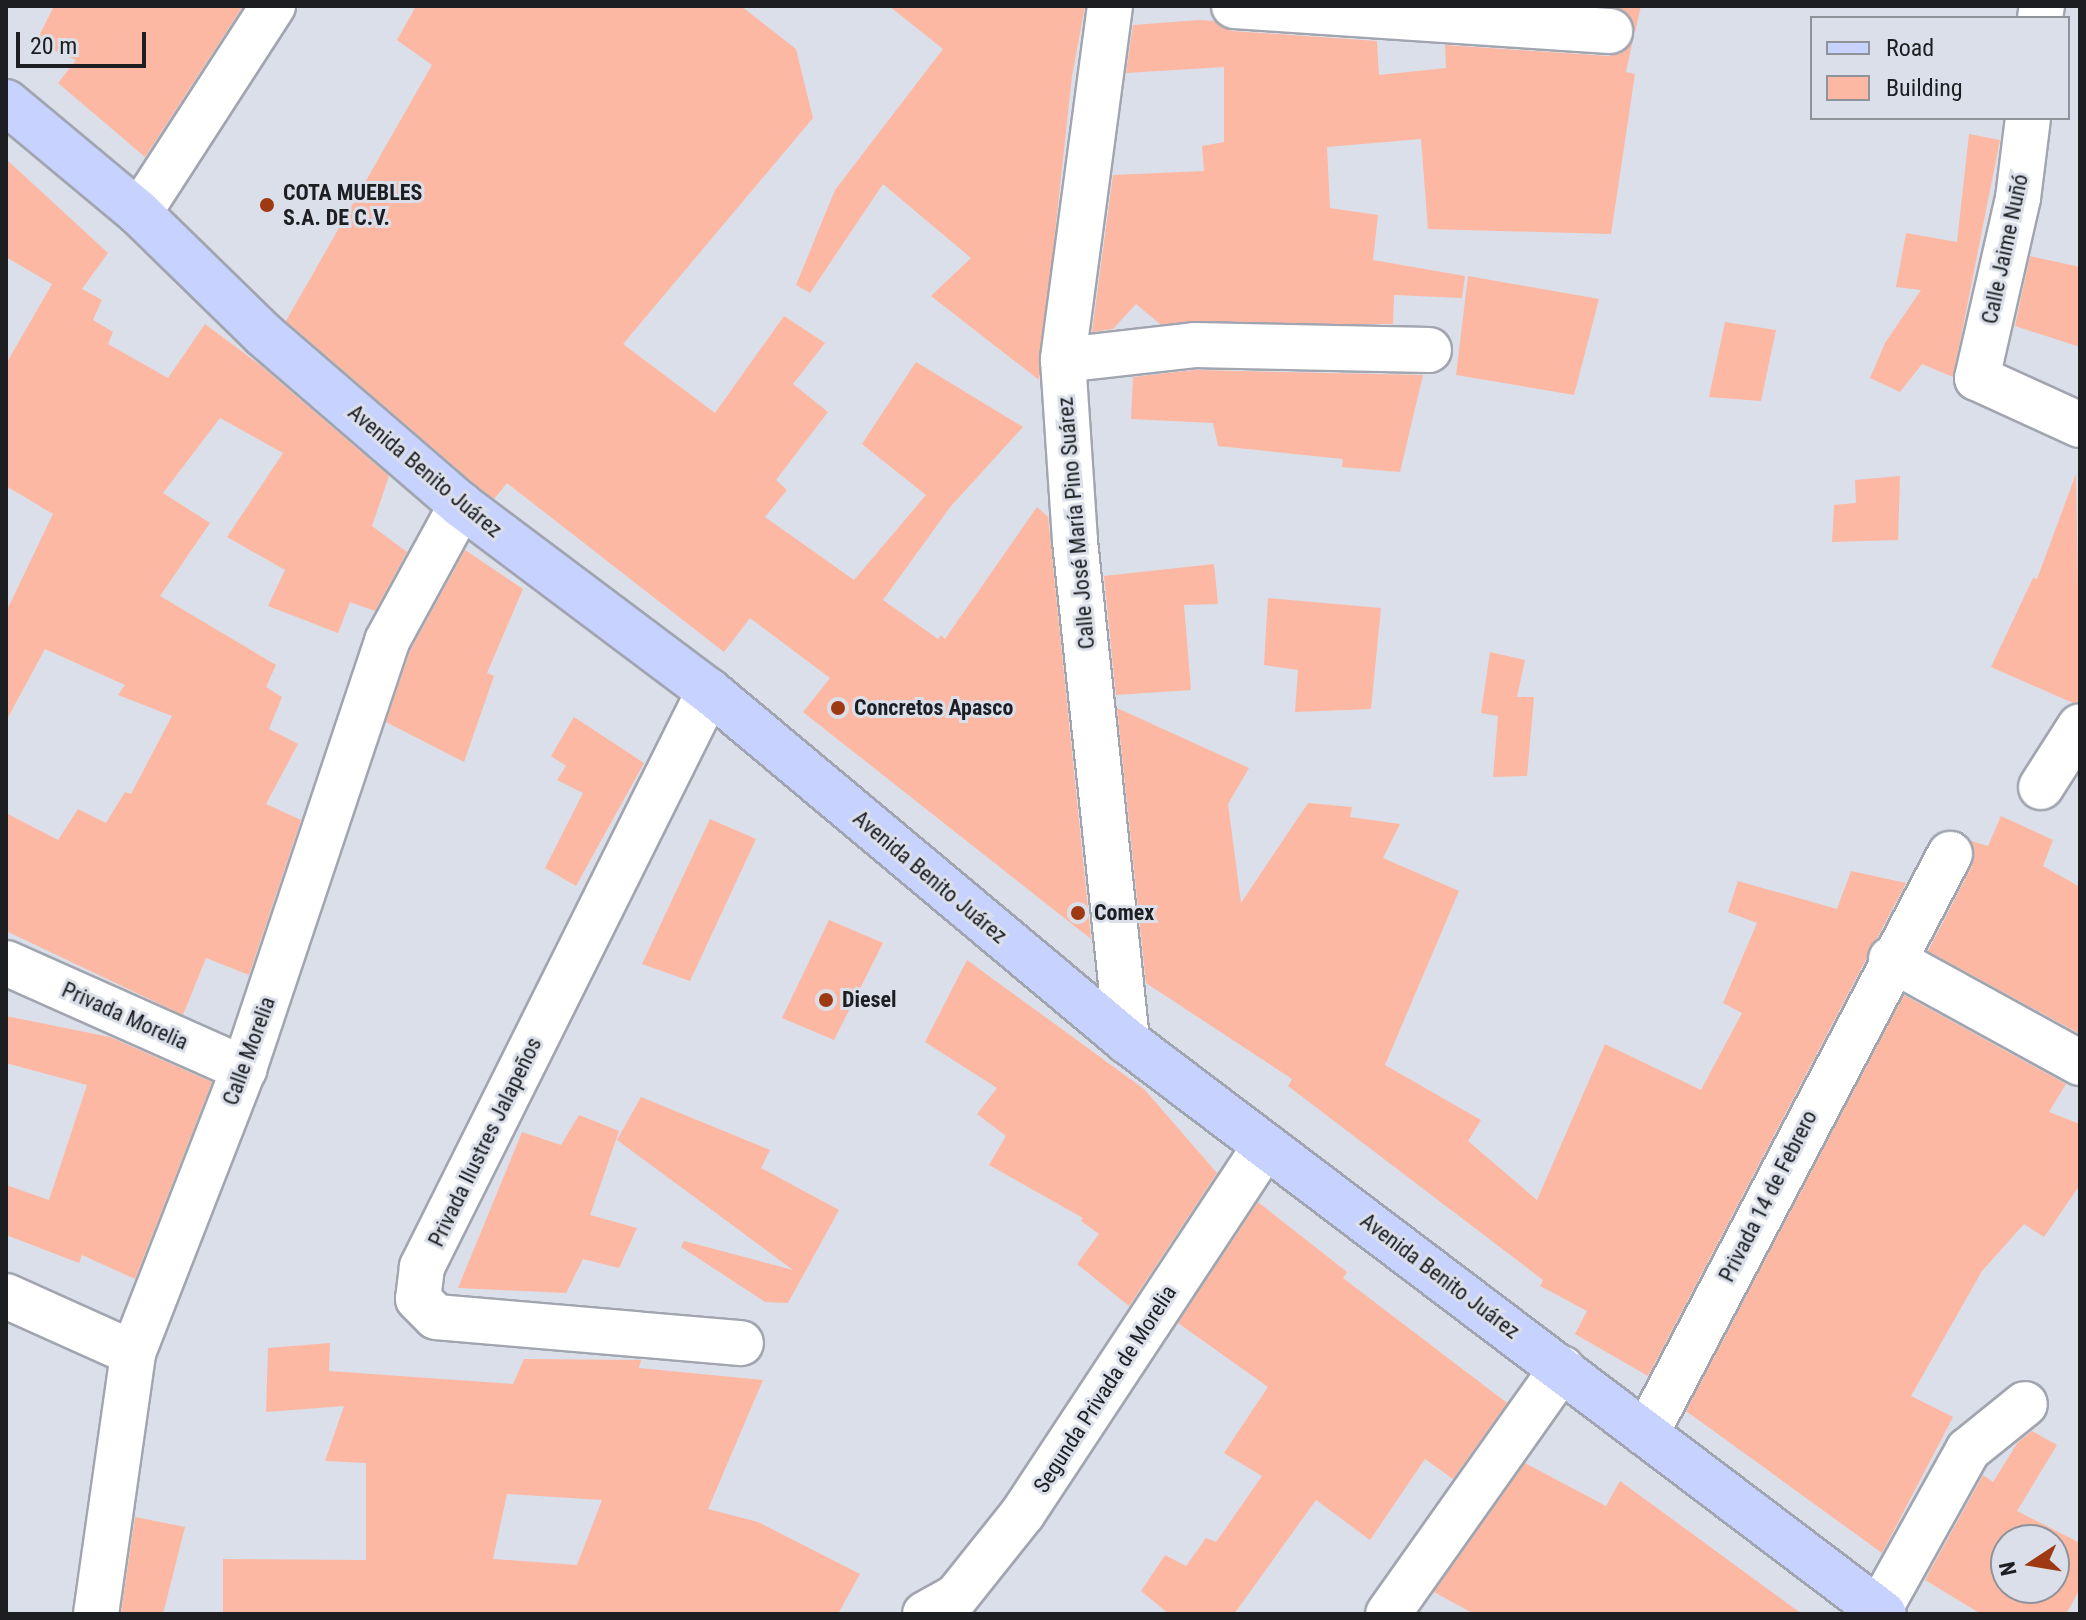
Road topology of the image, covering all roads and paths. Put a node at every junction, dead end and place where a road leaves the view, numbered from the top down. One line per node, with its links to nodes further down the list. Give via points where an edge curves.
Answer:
1 (273, 6): 7 (street)
2 (1110, 6): 9 (street, Calle José María Pino Suárez)
3 (1234, 6): 4 (street)
4 (1610, 31)
5 (6, 102): 7 (main road, Avenida Benito Juárez)
6 (2028, 120): 10 (street, Calle Jaime Nuñó, via 2018,198 1977,378)
7 (139, 213): 11 (main road, Avenida Benito Juárez, via 264,335)
8 (1429, 350): 9 (street, via 1194,345)
9 (1063, 360): 18 (street, Calle José María Pino Suárez, via 1075,541)
10 (2080, 425)
11 (461, 505): 12 (main road, Avenida Benito Juárez); 20 (street, Calle Morelia, via 387,641)
12 (709, 691): 18 (main road, Avenida Benito Juárez); 23 (street, Privada Ilustres Jalapeños, via 422,1267 418,1299 436,1317)
13 (2080, 726): 14 (street)
14 (2041, 787)
15 (1950, 854): 16 (street, Privada 14 de Febrero)
16 (1891, 959): 19 (street); 27 (street, Privada 14 de Febrero)
17 (6, 963): 20 (street, Privada Morelia)
18 (1127, 1041): 21 (main road, Avenida Benito Juárez)
19 (2080, 1063)
20 (244, 1069): 24 (street, Calle Morelia)
21 (1265, 1146): 25 (main road, Avenida Benito Juárez); 30 (street, Segunda Privada de Morelia, via 1023,1513 956,1597)
22 (6, 1296): 24 (street)
23 (741, 1343)
24 (133, 1353): 29 (street, Calle Morelia)
25 (1562, 1368): 27 (main road, Avenida Benito Juárez); 31 (street)
26 (2025, 1404): 28 (street, via 1968,1450)
27 (1646, 1434): 28 (main road, Avenida Benito Juárez)
28 (1882, 1612)
29 (96, 1614)
30 (925, 1614)
31 (1388, 1614)

